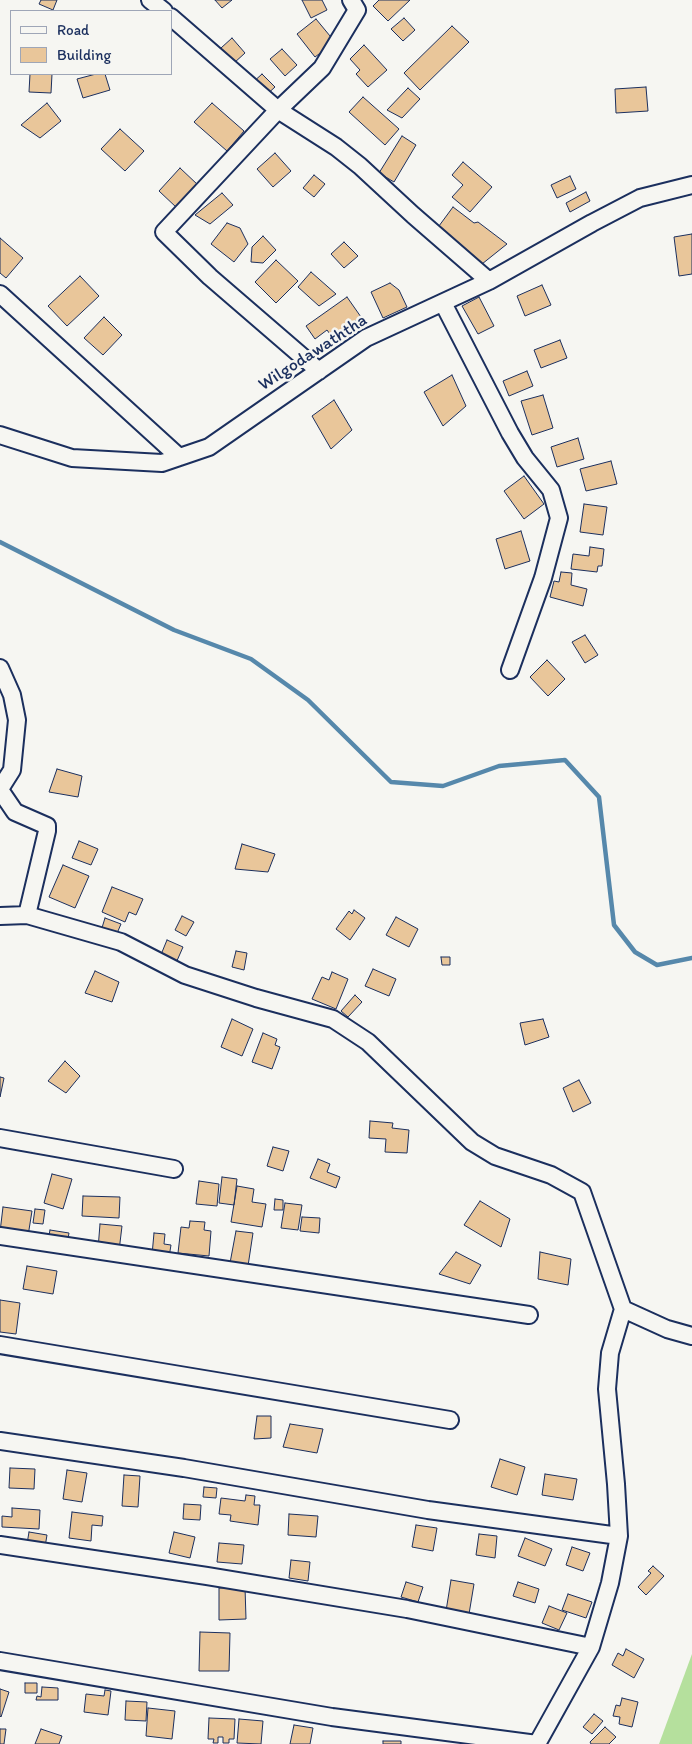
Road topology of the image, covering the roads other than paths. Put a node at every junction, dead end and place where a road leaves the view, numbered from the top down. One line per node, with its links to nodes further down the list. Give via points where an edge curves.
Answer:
1 (150, 0): 3 (street)
2 (350, 0): 5 (street, via 357,10 322,68)
3 (163, 10)
4 (172, 18): 5 (street)
5 (278, 110): 7 (street, via 360,166); 10 (street, via 164,232 210,277)
6 (692, 185): 7 (street, Wilgodawaththa, via 640,198)
7 (489, 281): 9 (street, Wilgodawaththa)
8 (0, 294): 12 (street)
9 (443, 303): 10 (street, Wilgodawaththa, via 366,338); 14 (street, via 510,433 551,490 560,518 543,578)
10 (318, 371): 12 (street, Wilgodawaththa, via 209,447)
11 (0, 436): 12 (street, Wilgodawaththa, via 72,458 162,463)
12 (179, 457)
13 (0, 668): 15 (street, via 12,695 17,720 12,770)
14 (510, 670)
15 (0, 789): 16 (street, via 15,812 46,826)
16 (27, 915): 17 (street); 21 (street, via 121,942 185,975 333,1020 368,1042 472,1142 495,1156 551,1176 582,1192)
17 (0, 916)
18 (0, 1138): 19 (street)
19 (174, 1169)
20 (0, 1236): 22 (street)
21 (623, 1309): 23 (street, via 667,1330); 27 (street, via 610,1353 607,1389)
22 (529, 1315)
23 (692, 1336)
24 (0, 1344): 25 (street)
25 (450, 1420)
26 (0, 1440): 27 (street, via 428,1510)
27 (619, 1536): 29 (street, via 610,1583)
28 (0, 1545): 29 (street, via 408,1609)
29 (591, 1647): 31 (street)
30 (0, 1661): 31 (street, via 332,1717)
31 (537, 1744)

